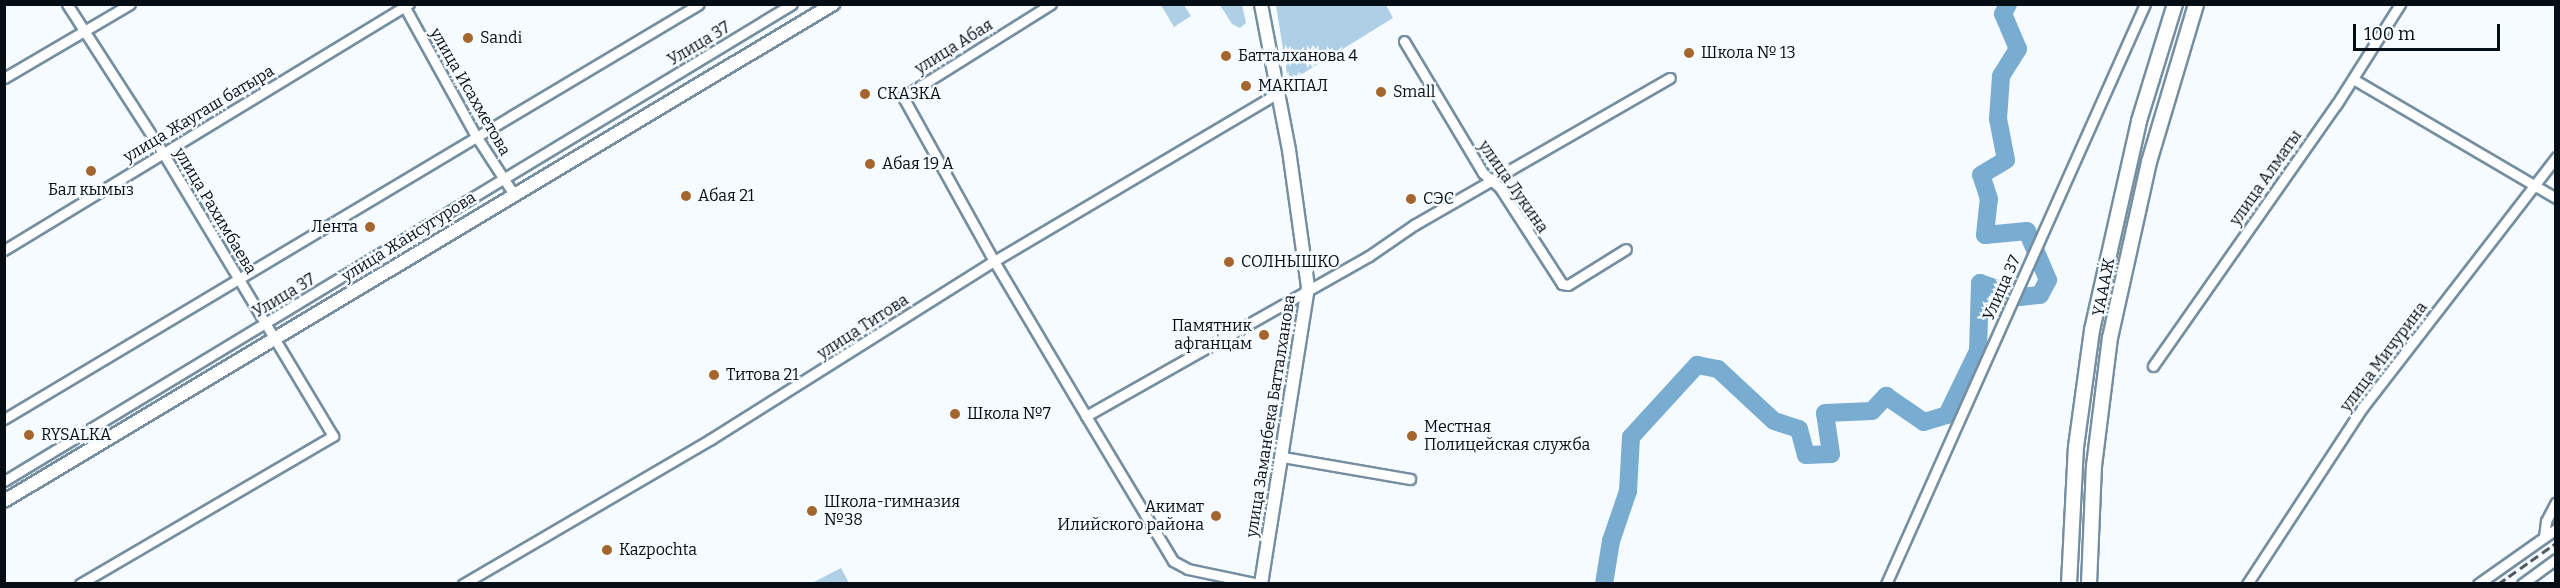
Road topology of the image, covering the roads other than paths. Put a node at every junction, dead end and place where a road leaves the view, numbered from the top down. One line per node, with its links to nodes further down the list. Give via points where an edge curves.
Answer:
1 (68, 4): 13 (street, улица Рахимбаева)
2 (130, 4): 13 (street)
3 (699, 4): 19 (street)
4 (792, 4): 37 (street, Улица 37)
5 (833, 4): 24 (main road, улица Жансугурова)
6 (1051, 4): 28 (street, улица Абая, via 903,97)
7 (1261, 4): 18 (main road, улица Заманбека Батталханова)
8 (2145, 4): 46 (street, Улица 37)
9 (2175, 4): 47 (highway, ҮАААЖ, via 2139,121 2092,330 2076,447)
10 (2196, 4): 48 (highway, ҮАААЖ, via 2149,162 2119,292 2097,435)
11 (2400, 4): 17 (street, улица Алматы)
12 (406, 5): 19 (street, улица Исахметова); 20 (street, улица Жаугаш батыра)
13 (85, 31): 15 (street); 20 (street, улица Рахимбаева)
14 (1404, 41): 22 (street, улица Лукина, via 1483,174)
15 (4, 78)
16 (1670, 78): 22 (street)
17 (2353, 79): 23 (street); 32 (street, улица Алматы)
18 (1278, 93): 28 (street, улица Титова); 30 (main road, улица Заманбека Батталханова)
19 (476, 136): 24 (street, улица Исахметова); 29 (street)
20 (163, 153): 27 (street, улица Жаугаш батыра); 29 (street, улица Рахимбаева)
21 (2556, 157): 23 (street, улица Мичурина)
22 (1491, 181): 26 (street, улица Лукина, via 1562,284 1568,285); 30 (street, via 1369,256)
23 (2536, 184): 25 (street); 49 (street, улица Мичурина, via 2363,407)
24 (513, 193): 31 (main road, улица Жансугурова)
25 (2556, 198)
26 (1626, 249)
27 (4, 250)
28 (993, 261): 33 (street); 44 (street, улица Титова, via 839,361)
29 (238, 277): 31 (street, улица Рахимбаева); 34 (street)
30 (1308, 287): 33 (street); 35 (main road, улица Заманбека Батталханова)
31 (276, 339): 38 (main road, улица Жансугурова); 43 (street, улица Рахимбаева, via 333,436)
32 (2153, 366)
33 (1086, 416): 45 (street, via 1173,561 1188,569)
34 (4, 419)
35 (1283, 457): 36 (street); 45 (main road, улица Заманбека Батталханова)
36 (1410, 479)
37 (4, 481)
38 (4, 501)
39 (2556, 502): 41 (street)
40 (2556, 529): 41 (street)
41 (2544, 537): 50 (street)
42 (2556, 559): 51 (street)
43 (81, 584)
44 (463, 584)
45 (1261, 584)
46 (1886, 584)
47 (2069, 584)
48 (2089, 584)
49 (2247, 584)
50 (2478, 584)
51 (2522, 584)

